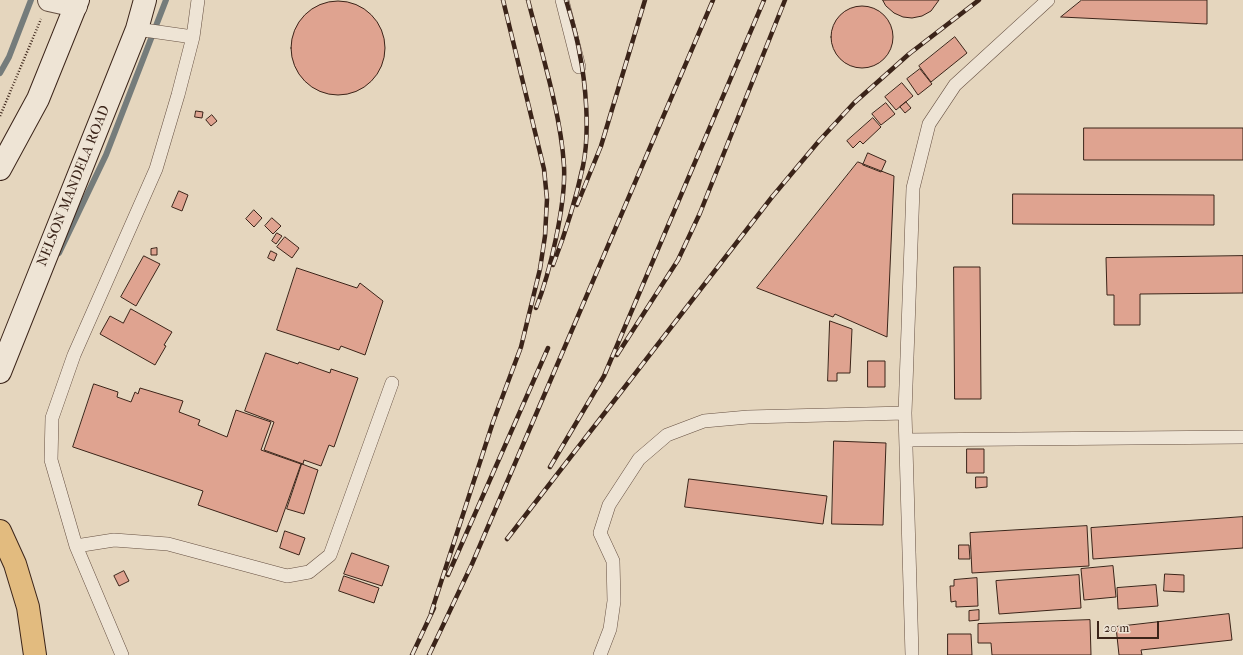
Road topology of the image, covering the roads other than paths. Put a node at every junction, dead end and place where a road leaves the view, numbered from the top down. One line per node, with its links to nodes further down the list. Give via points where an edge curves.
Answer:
1 (145, 0): 7 (main road, NELSON MANDELA ROAD)
2 (198, 0): 8 (lane)
3 (562, 0): 9 (lane)
4 (1048, 0): 15 (lane, via 955,85 929,124 914,188)
5 (77, 3): 6 (main road); 10 (main road)
6 (46, 7)
7 (137, 29): 8 (lane); 13 (main road, NELSON MANDELA ROAD)
8 (193, 37): 19 (lane, via 156,169 74,355 52,418 51,460)
9 (579, 67)
10 (38, 99): 11 (main road); 12 (main road)
11 (0, 169)
12 (0, 188)
13 (0, 372)
14 (392, 383): 19 (lane, via 330,555 309,572 287,576 168,544 114,540)
15 (904, 413): 17 (lane); 22 (lane, via 748,417 704,421 667,435 640,459 609,504 600,533 613,561 614,600 610,629)
16 (1243, 437): 17 (lane)
17 (906, 440): 23 (lane)
18 (1, 533): 20 (main road, via 15,564 28,607)
19 (76, 546): 21 (lane)
20 (35, 655)
21 (122, 655)
22 (600, 655)
23 (912, 655)

